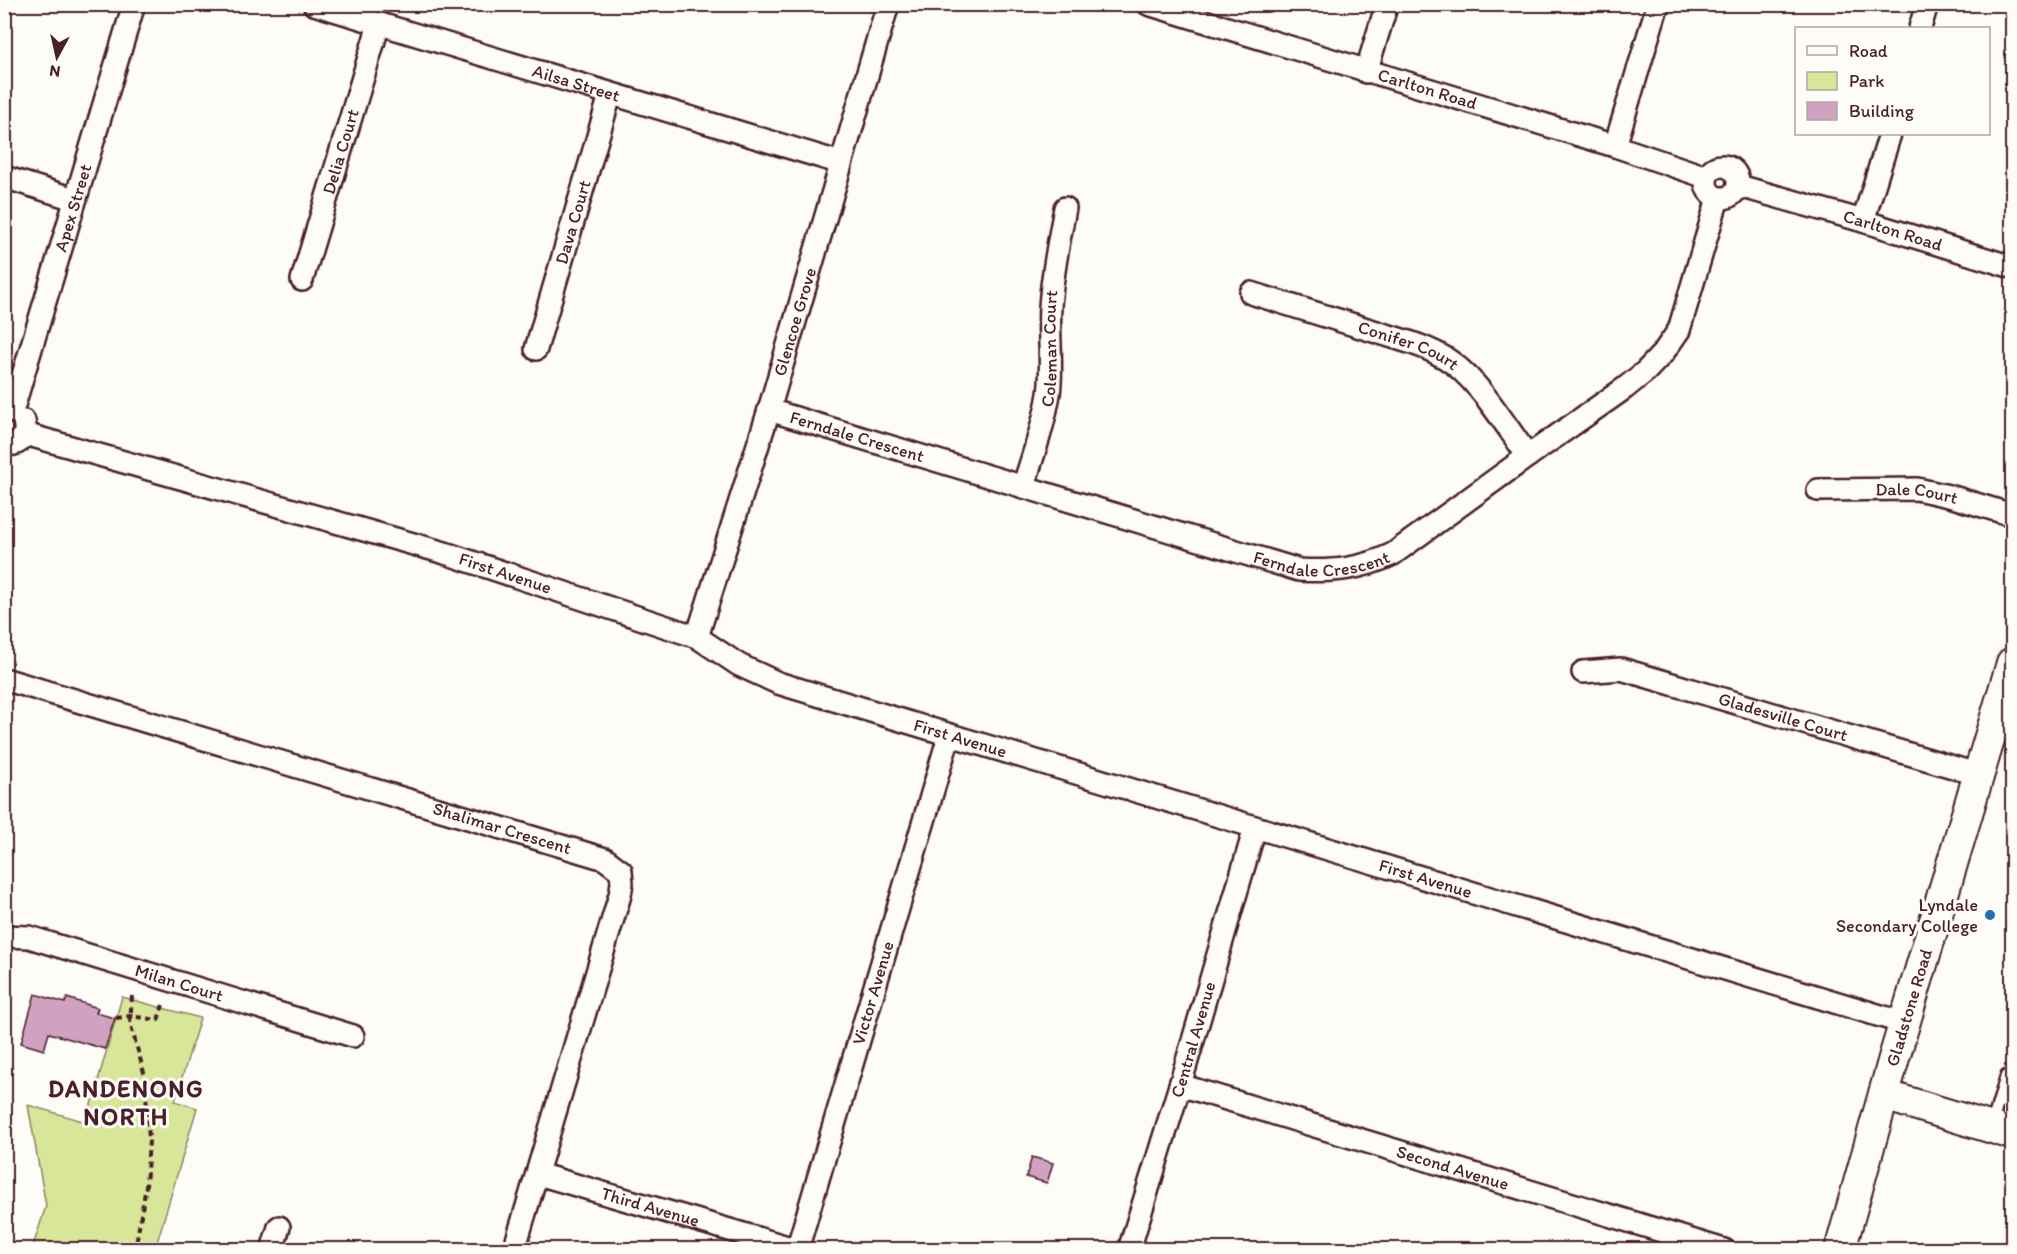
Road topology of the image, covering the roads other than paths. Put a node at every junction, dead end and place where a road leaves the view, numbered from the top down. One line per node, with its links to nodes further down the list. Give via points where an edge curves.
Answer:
1 (134, 4): 19 (street, Apex Street)
2 (314, 4): 8 (street, Ailsa Street)
3 (888, 4): 14 (street, Glencoe Grove)
4 (1148, 4): 10 (street, Carlton Road)
5 (1387, 4): 10 (street)
6 (1658, 4): 13 (street)
7 (1927, 4): 9 (street)
8 (379, 24): 11 (street, Ailsa Street); 23 (street, Delia Court)
9 (1920, 27)
10 (1366, 72): 13 (street, Carlton Road)
11 (610, 95): 14 (street, Ailsa Street); 25 (street, Dava Court)
12 (1890, 135): 21 (street)
13 (1615, 146): 16 (street, Carlton Road)
14 (841, 163): 26 (street, Glencoe Grove)
15 (4, 177): 19 (street)
16 (1707, 177): 17 (street, via 1716,167 1728,166 1737,174); 18 (street, via 1708,190)
17 (1739, 186): 18 (street, via 1731,196); 21 (street, Carlton Road)
18 (1718, 198): 30 (street, Ferndale Crescent, via 1679,330 1663,353 1625,388)
19 (74, 199): 27 (street, Apex Street)
20 (1065, 208): 31 (street, Coleman Court, via 1050,309 1049,393)
21 (1863, 221): 22 (street, Carlton Road)
22 (2013, 267)
23 (302, 280)
24 (1251, 292): 30 (street, Conifer Court, via 1435,351 1474,385)
25 (536, 349)
26 (769, 410): 31 (street, Ferndale Crescent); 34 (street, Glencoe Grove)
27 (8, 412): 28 (street, via 21,417)
28 (25, 434): 29 (street, via 16,444); 34 (street, First Avenue, via 445,553)
29 (5, 448)
30 (1528, 456): 31 (street, Ferndale Crescent, via 1393,554 1346,570 1323,572 1299,570)
31 (1023, 487)
32 (1818, 490): 33 (street, Dale Court, via 1917,489)
33 (2013, 515)
34 (697, 637): 39 (street, First Avenue, via 739,665 778,683)
35 (2013, 663): 38 (main road, Gladstone Road)
36 (1583, 672): 40 (street, Gladesville Court, via 1622,669)
37 (4, 679): 49 (street, Shalimar Crescent, via 615,865 621,871 620,895)
38 (2008, 693): 40 (main road, Gladstone Road)
39 (949, 736): 41 (street, First Avenue); 51 (street, Victor Avenue)
40 (1980, 775): 43 (main road, Gladstone Road)
41 (1255, 828): 43 (street, First Avenue); 46 (street, Central Avenue)
42 (4, 936): 44 (street, Milan Court, via 28,937)
43 (1904, 1023): 47 (main road, Gladstone Road)
44 (353, 1036)
45 (2006, 1076): 48 (lane)
46 (1180, 1085): 54 (street, Central Avenue); 55 (street, Second Avenue)
47 (1884, 1095): 48 (main road); 56 (main road, Gladstone Road)
48 (2002, 1131)
49 (538, 1174): 51 (street, Third Avenue); 53 (street, Shalimar Crescent)
50 (279, 1227): 52 (street)
51 (797, 1249)
52 (272, 1250)
53 (514, 1250)
54 (1130, 1250)
55 (1724, 1250)
56 (1840, 1250)

